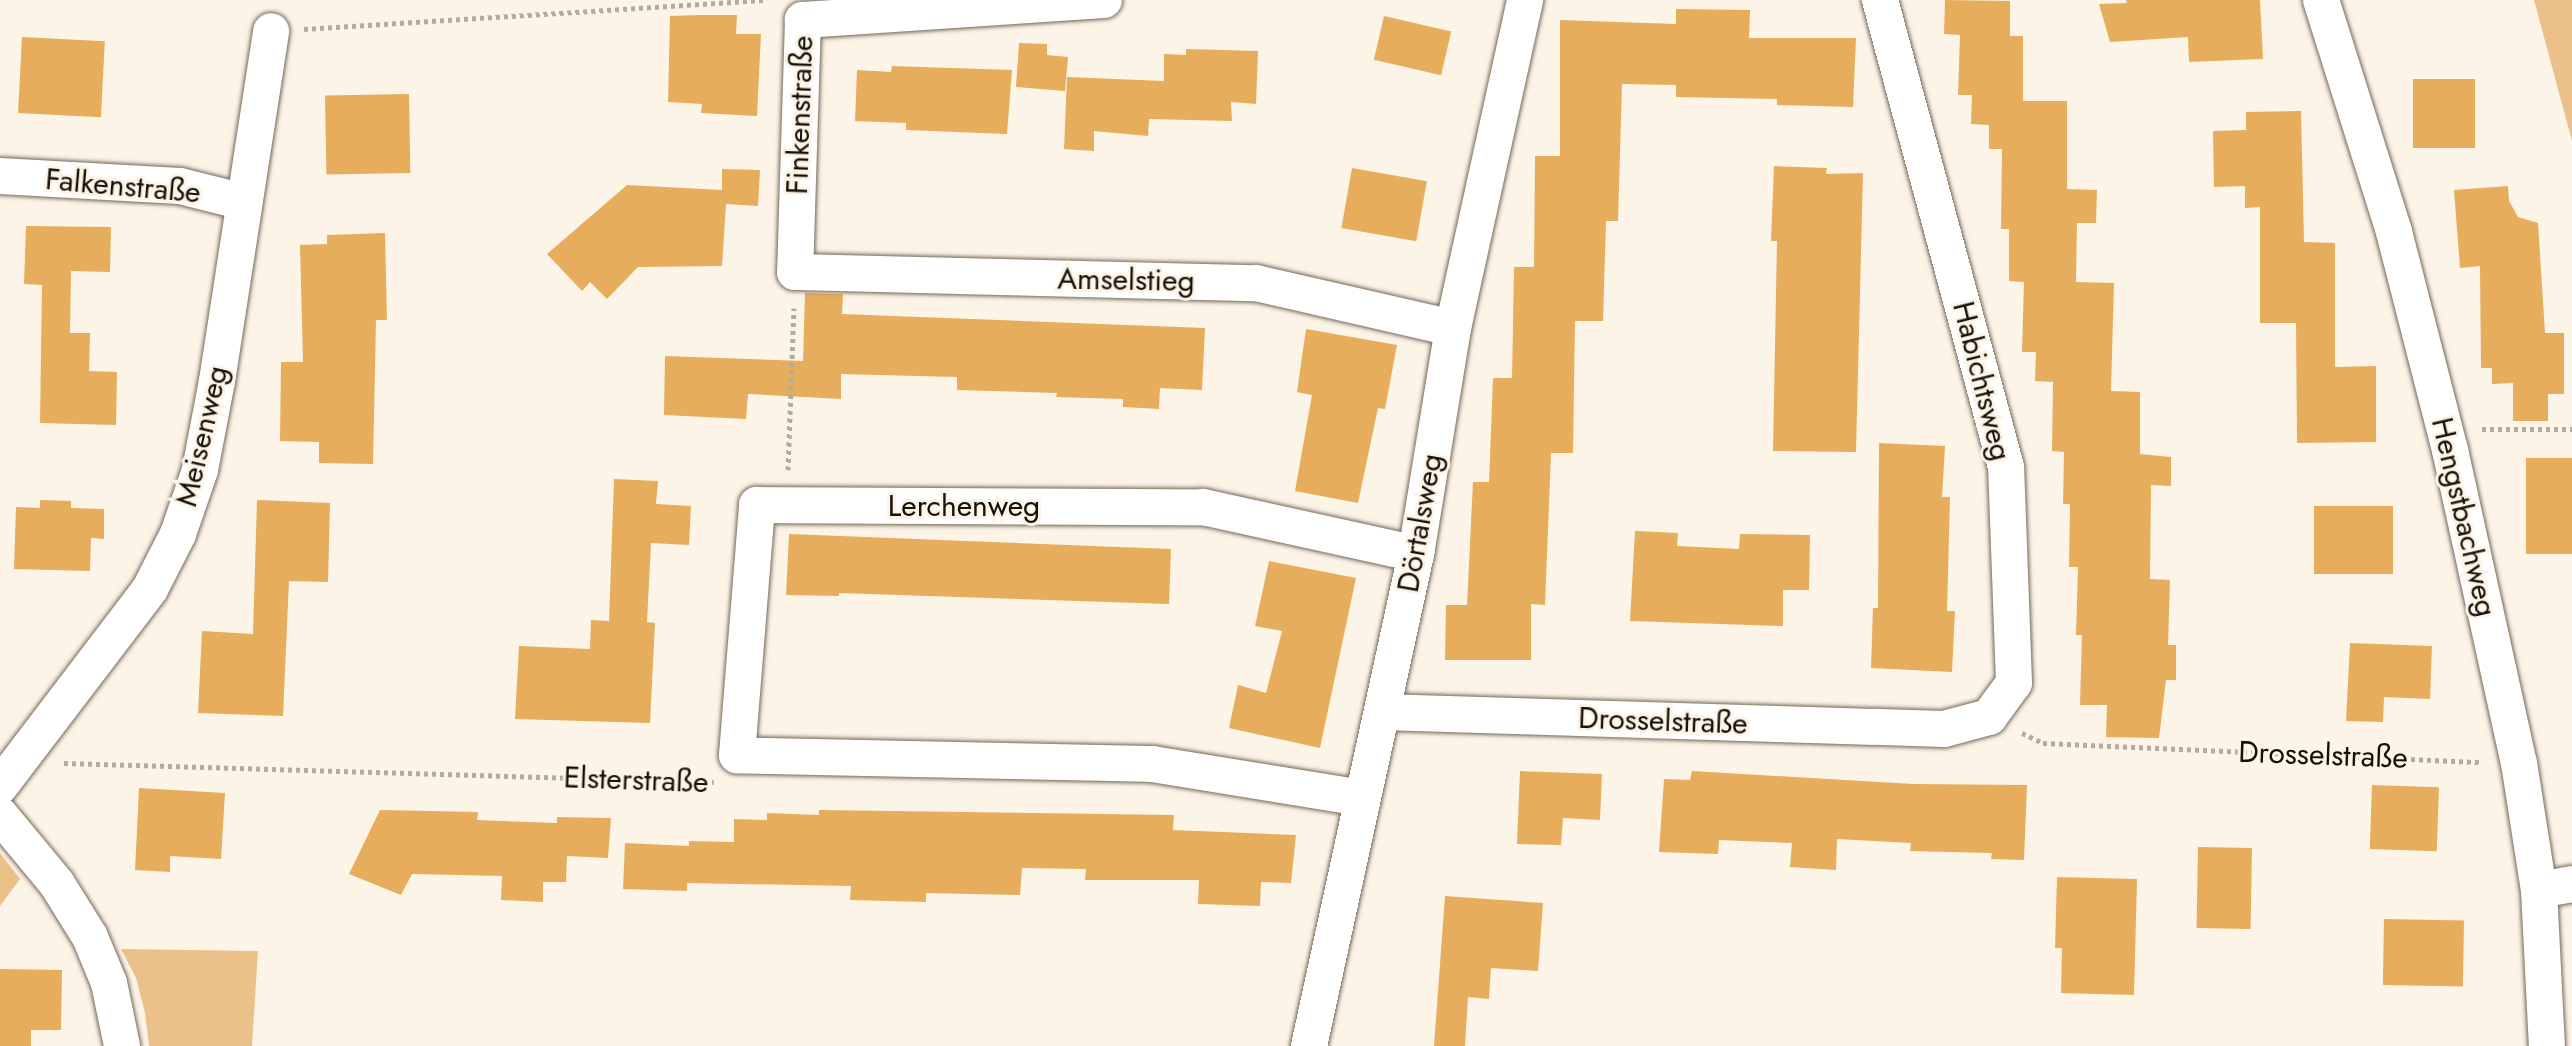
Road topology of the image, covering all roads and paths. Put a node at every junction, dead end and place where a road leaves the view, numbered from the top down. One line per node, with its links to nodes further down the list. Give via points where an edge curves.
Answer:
1 (763, 0): 6 (path)
2 (1104, 0): 9 (street, Finkenstraße, via 803,20)
3 (1525, 0): 10 (street, Dörtalsweg)
4 (1880, 0): 16 (street, Habichtsweg, via 2006,467 2014,683)
5 (2321, 0): 12 (street, Hengstbachweg, via 2394,232)
6 (271, 31): 8 (street, Meisenweg)
7 (0, 176): 8 (street, Falkenstraße, via 180,186)
8 (244, 202): 19 (street, Meisenweg, via 200,470 178,534 150,589)
9 (795, 272): 10 (street, Amselstieg, via 1256,283); 13 (path)
10 (1453, 328): 14 (street, Dörtalsweg)
11 (2572, 429): 12 (path)
12 (2445, 430): 18 (street, Hengstbachweg)
13 (786, 505): 14 (street, Lerchenweg, via 1203,507); 17 (street, Lerchenweg, via 757,505)
14 (1416, 554): 15 (street, Dörtalsweg)
15 (1382, 712): 16 (street, Drosselstraße, via 1944,729); 20 (street, Dörtalsweg)
16 (1989, 717): 18 (path, Drosselstraße, via 2043,743)
17 (737, 755): 19 (path, Elsterstraße, via 739,782); 20 (street, Elsterstraße, via 1153,764)
18 (2519, 763): 22 (street, Hengstbachweg)
19 (11, 774)
20 (1362, 798): 24 (street, Dörtalsweg)
21 (0, 815): 23 (street, via 57,884 90,937 109,983)
22 (2556, 887): 25 (street, Hengstbachweg)
23 (122, 1046)
24 (1309, 1046)
25 (2547, 1046)

